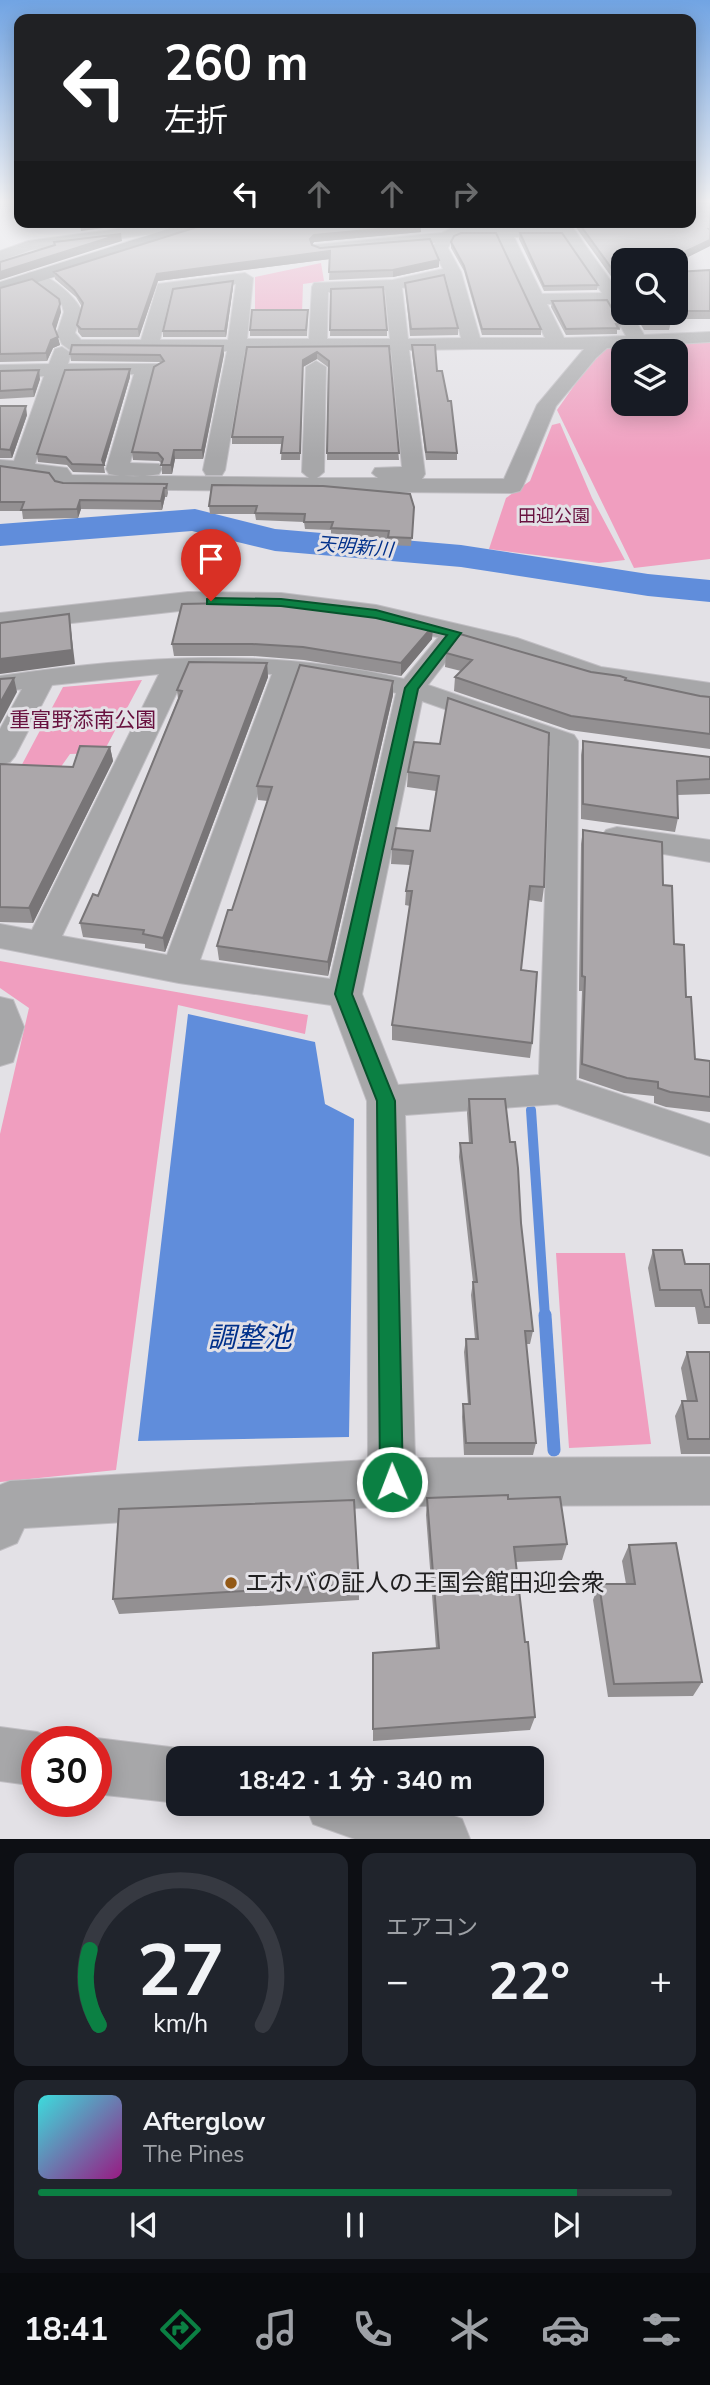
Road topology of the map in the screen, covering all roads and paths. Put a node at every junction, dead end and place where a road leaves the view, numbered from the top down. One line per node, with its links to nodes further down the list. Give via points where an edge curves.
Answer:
1 (393, 285): 15 (street)
2 (46, 286): 20 (street, via 70,303 73,312 66,333)
3 (182, 286): 18 (street, via 164,288)
4 (244, 286): 19 (street)
5 (373, 286): 14 (street, via 320,288)
6 (457, 286): 16 (street)
7 (530, 286): 9 (street)
8 (611, 298): 9 (street)
9 (537, 299): 17 (street)
10 (710, 337): 11 (street)
11 (674, 339)
12 (603, 343): 13 (street); 17 (street); 33 (street, via 547,405 512,486 65,482 59,473)
13 (611, 343)
14 (318, 344): 15 (street); 19 (street)
15 (401, 344): 16 (street); 22 (street)
16 (472, 344): 17 (street)
17 (557, 344)
18 (149, 345): 19 (street); 20 (street)
19 (237, 345): 23 (street)
20 (77, 346): 28 (street, via 64,351)
21 (379, 366): 22 (street)
22 (403, 366): 35 (street, via 414,474)
23 (241, 367): 27 (street); 34 (street)
24 (341, 367): 35 (street, via 310,367)
25 (145, 368): 26 (street); 28 (street); 34 (street, via 117,469)
26 (170, 368)
27 (208, 368)
28 (56, 370): 29 (street); 31 (street)
29 (0, 371)
30 (22, 406): 31 (street)
31 (43, 406): 33 (street)
32 (0, 466): 33 (street)
33 (22, 468)
34 (214, 470): 35 (street)
35 (313, 472)
36 (0, 622): 37 (street, via 188,601 281,602 376,614)
37 (454, 633): 42 (street); 43 (street, via 506,644 595,675)
38 (176, 666): 39 (street); 40 (street); 48 (street)
39 (288, 668): 42 (street); 49 (street)
40 (42, 677): 41 (street); 44 (street)
41 (0, 684)
42 (411, 688): 45 (street, via 578,743); 50 (street)
43 (710, 693)
44 (0, 756)
45 (563, 830): 46 (street); 53 (street)
46 (710, 851)
47 (0, 936): 48 (street)
48 (42, 943): 49 (street)
49 (179, 970): 50 (street)
50 (344, 994): 54 (street)
51 (0, 1010): 52 (street, via 6,1027)
52 (0, 1052)
53 (557, 1089): 54 (street); 55 (street)
54 (386, 1101): 57 (street)
55 (710, 1140)
56 (710, 1480): 57 (street)
57 (392, 1482): 58 (street, via 10,1505)
58 (0, 1526)
59 (0, 1754): 60 (street)
60 (21, 1757)
61 (112, 1768): 62 (street)
62 (166, 1775)
63 (370, 1816): 64 (street)
64 (442, 1839)

